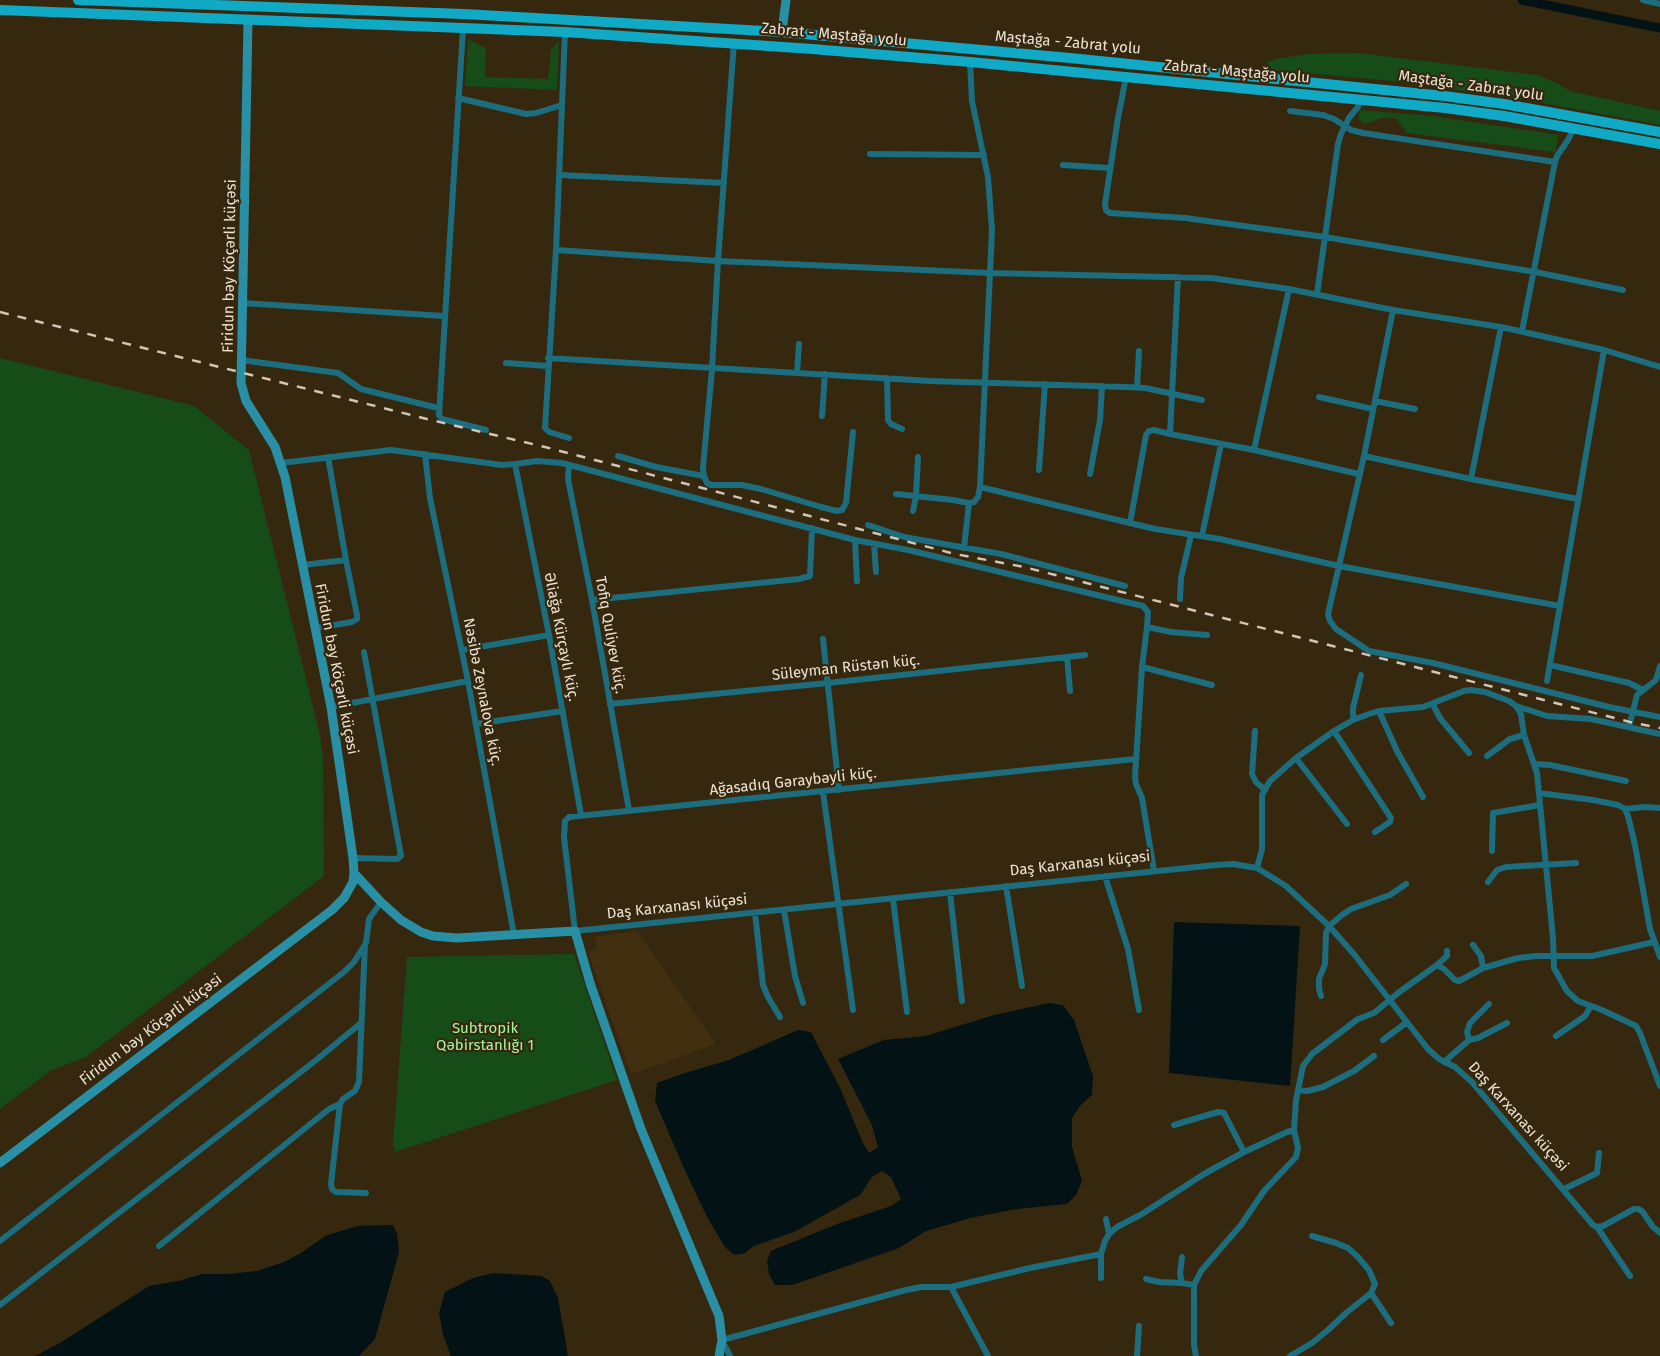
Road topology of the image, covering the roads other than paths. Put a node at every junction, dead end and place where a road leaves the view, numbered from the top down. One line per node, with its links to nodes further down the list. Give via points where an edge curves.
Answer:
1 (78, 0): 5 (main road, Maştağa - Zabrat yolu)
2 (786, 0): 10 (street)
3 (1648, 0): 4 (street)
4 (1660, 4)
5 (248, 6): 7 (main road); 10 (main road, Maştağa - Zabrat yolu, via 557,18)
6 (0, 10): 7 (main road, Zabrat - Maştağa yolu)
7 (248, 20): 8 (main road, Zabrat - Maştağa yolu); 39 (street, Firidun bəy Köçərli küçəsi)
8 (463, 28): 9 (main road, Zabrat - Maştağa yolu); 15 (street)
9 (565, 32): 11 (main road, Zabrat - Maştağa yolu); 17 (street)
10 (782, 32): 12 (main road); 21 (main road, Maştağa - Zabrat yolu, via 1444,96)
11 (734, 42): 12 (main road, Zabrat - Maştağa yolu); 29 (street)
12 (781, 46): 13 (main road, Zabrat - Maştağa yolu)
13 (970, 62): 14 (main road, Zabrat - Maştağa yolu); 24 (street, via 972,101)
14 (1126, 77): 16 (main road, Zabrat - Maştağa yolu); 27 (street)
15 (458, 98): 17 (street, via 526,114); 41 (street)
16 (1360, 99): 19 (street); 20 (main road, Zabrat - Maştağa yolu, via 1446,108)
17 (562, 105): 28 (street)
18 (1290, 111): 19 (street, via 1323,115)
19 (1344, 127): 25 (street, via 1363,133); 30 (street, via 1338,144)
20 (1574, 128): 22 (main road, Zabrat - Maştağa yolu); 25 (street)
21 (1660, 132)
22 (1660, 144)
23 (870, 154): 24 (street)
24 (984, 155): 34 (street, via 991,205)
25 (1555, 162): 33 (street)
26 (1063, 165): 27 (street)
27 (1110, 168): 30 (street, via 1104,204 1110,213 1185,218)
28 (560, 175): 29 (street); 31 (street)
29 (724, 183): 32 (street)
30 (1325, 237): 33 (street); 38 (street)
31 (556, 250): 32 (street); 48 (street)
32 (718, 260): 34 (street); 51 (street)
33 (1535, 272): 37 (street); 43 (street)
34 (990, 273): 35 (street); 55 (street)
35 (1178, 278): 36 (street, via 1211,278); 59 (street)
36 (1289, 289): 38 (street); 73 (street)
37 (1623, 290)
38 (1317, 294): 40 (street)
39 (243, 303): 41 (street); 47 (street, Firidun bəy Köçərli küçəsi)
40 (1392, 310): 42 (street); 62 (street)
41 (444, 316): 63 (street)
42 (1501, 327): 43 (street); 86 (street)
43 (1522, 332): 45 (street)
44 (798, 344): 52 (street)
45 (1604, 350): 50 (street); 90 (street)
46 (1139, 351): 58 (street)
47 (241, 360): 63 (street, via 333,372 361,389); 79 (street, Firidun bəy Köçərli küçəsi, via 242,393 275,447)
48 (548, 362): 49 (street); 51 (street); 71 (street, via 545,428 548,432)
49 (506, 363)
50 (1660, 367)
51 (712, 369): 52 (street); 85 (street)
52 (797, 373): 53 (street)
53 (825, 374): 54 (street); 66 (street)
54 (887, 378): 55 (street); 67 (street, via 888,420)
55 (984, 383): 56 (street); 87 (street)
56 (1045, 384): 57 (street); 82 (street)
57 (1102, 386): 58 (street); 83 (street, via 1100,420)
58 (1137, 388): 59 (street)
59 (1173, 394): 61 (street); 70 (street)
60 (1319, 397): 64 (street)
61 (1202, 400)
62 (1374, 401): 64 (street); 65 (street)
63 (438, 408): 68 (street, via 442,419)
64 (1373, 409): 76 (street)
65 (1415, 409)
66 (822, 416)
67 (902, 429)
68 (486, 430)
69 (853, 432): 85 (street, via 846,503 842,510 742,485 711,485)
70 (1170, 434): 72 (street); 93 (street, via 1154,430 1146,435)
71 (569, 438)
72 (1221, 444): 73 (street); 97 (street)
73 (1254, 450): 84 (street)
74 (425, 454): 77 (street, via 381,450); 80 (street); 115 (street, Nəsibə Zeynalova küç., via 430,498)
75 (618, 456): 85 (street)
76 (1364, 456): 84 (street); 86 (street)
77 (328, 457): 79 (street); 101 (street)
78 (918, 457): 89 (street)
79 (281, 463): 102 (street, Firidun bəy Köçərli küçəsi)
80 (515, 464): 81 (street, via 547,461); 112 (street, Əliağa Kürçaylı küç.)
81 (569, 465): 95 (street); 108 (street, Tofiq Quliyev küç., via 568,479)
82 (1039, 470)
83 (1090, 474)
84 (1359, 474): 103 (street)
85 (704, 476)
86 (1471, 479): 90 (street)
87 (980, 487): 91 (street, via 978,497); 93 (street)
88 (896, 494): 89 (street)
89 (916, 496): 91 (street); 92 (street)
90 (1578, 499): 109 (street)
91 (969, 503): 100 (street)
92 (913, 511)
93 (1130, 523): 96 (street)
94 (868, 525): 100 (street, via 904,537)
95 (812, 528): 98 (street); 108 (street, via 810,576)
96 (1191, 535): 97 (street); 107 (street, via 1181,578)
97 (1202, 536): 103 (street)
98 (854, 540): 99 (street); 105 (street)
99 (874, 544): 104 (street); 110 (street, via 1143,606 1148,612)
100 (964, 548): 106 (street, via 1022,559)
101 (346, 560): 102 (street); 111 (street, via 357,619)
102 (302, 565): 111 (street, Firidun bəy Köçərli küçəsi)
103 (1338, 566): 109 (street); 136 (street, via 1328,614 1330,621 1336,629 1369,651)
104 (876, 572)
105 (857, 581)
106 (1126, 586)
107 (1180, 599)
108 (592, 600): 130 (street, Tofiq Quliyev küç.)
109 (1560, 606): 119 (street)
110 (1147, 627): 113 (street); 121 (street)
111 (316, 628): 133 (street, Firidun bəy Köçərli küçəsi)
112 (549, 635): 115 (street); 134 (street, Əliağa Kürçaylı küç.)
113 (1206, 635)
114 (823, 640): 125 (street)
115 (462, 650): 123 (street, Nəsibə Zeynalova küç.)
116 (364, 652): 129 (street)
117 (1085, 655): 118 (street, Süleyman Rüstən küç.)
118 (1067, 657): 125 (street, Süleyman Rüstən küç.); 128 (street)
119 (1550, 665): 124 (street); 127 (street, via 1629,683)
120 (1660, 666): 127 (street, via 1656,680)
121 (1142, 667): 126 (street); 148 (street)
122 (1361, 675): 138 (street)
123 (468, 681): 129 (street); 139 (street, Nəsibə Zeynalova küç.)
124 (1547, 681)
125 (828, 683): 130 (street, Süleyman Rüstən küç.); 152 (street)
126 (1212, 685)
127 (1642, 690): 136 (street)
128 (1070, 691)
129 (374, 699): 133 (street); 164 (street, via 401,856 397,859)
130 (610, 704): 159 (street, Tofiq Quliyev küç.)
131 (1433, 705): 132 (street, via 1471,690 1485,692); 135 (street); 145 (street)
132 (1516, 706): 140 (street, via 1547,716 1591,719); 144 (street, via 1521,714)
133 (331, 707): 164 (street, Firidun bəy Köçərli küçəsi)
134 (563, 711): 139 (street); 160 (street, Əliağa Kürçaylı küç.)
135 (1379, 711): 138 (street); 155 (street)
136 (1632, 711): 137 (street); 140 (street)
137 (1660, 717)
138 (1353, 720): 142 (street)
139 (476, 724): 182 (street, Nəsibə Zeynalova küç.)
140 (1629, 727): 143 (street)
141 (1255, 731): 151 (street, via 1252,774)
142 (1334, 731): 147 (street); 162 (street, via 1391,818)
143 (1660, 734)
144 (1524, 735): 146 (street, via 1510,739); 149 (street)
145 (1468, 753)
146 (1486, 756)
147 (1296, 758): 151 (street); 161 (street)
148 (1136, 759): 152 (street, Ağasadıq Gəraybəyli küç.); 168 (street, via 1136,784 1142,798)
149 (1535, 764): 150 (street); 154 (street)
150 (1626, 781)
151 (1264, 789): 167 (street, via 1262,849)
152 (839, 790): 153 (street, Ağasadıq Gəraybəyli küç.)
153 (823, 792): 159 (street, Ağasadıq Gəraybəyli küç.); 177 (street)
154 (1539, 793): 156 (street); 158 (street, via 1593,800)
155 (1423, 798)
156 (1540, 804): 163 (street, via 1494,813); 166 (street)
157 (1660, 808): 158 (street)
158 (1624, 809): 183 (street, via 1635,845)
159 (629, 810): 160 (street, Ağasadıq Gəraybəyli küç.)
160 (580, 815): 181 (street, via 568,817 563,828)
161 (1348, 824)
162 (1374, 832)
163 (1492, 851)
164 (353, 858): 169 (street, Firidun bəy Köçərli küçəsi)
165 (1576, 863): 166 (street)
166 (1547, 864): 171 (street, via 1506,867 1497,870); 187 (street)
167 (1257, 868): 168 (street, Daş Karxanası küçəsi, via 1225,864); 180 (street, Daş Karxanası küçəsi, via 1286,886)
168 (1154, 871): 170 (street, Daş Karxanası küçəsi)
169 (354, 873): 176 (street, Daş Karxanası küçəsi); 217 (street, Firidun bəy Köçərli küçəsi, via 350,890 332,910)
170 (1105, 876): 173 (street, Daş Karxanası küçəsi); 199 (street, via 1128,950)
171 (1488, 882)
172 (1406, 884): 180 (street, via 1390,895 1351,909)
173 (1006, 886): 174 (street, Daş Karxanası küçəsi); 191 (street)
174 (950, 892): 175 (street, Daş Karxanası küçəsi); 194 (street)
175 (893, 899): 177 (street, Daş Karxanası küçəsi); 200 (street)
176 (381, 902): 182 (street, Daş Karxanası küçəsi, via 411,927 432,936); 184 (street, via 369,919)
177 (839, 904): 178 (street, Daş Karxanası küçəsi); 198 (street)
178 (784, 910): 179 (street, Daş Karxanası küçəsi); 195 (street, via 794,976)
179 (755, 913): 181 (street, Daş Karxanası küçəsi); 201 (street, via 763,985)
180 (1329, 926): 192 (street, via 1325,964 1319,979); 193 (street, Daş Karxanası küçəsi)
181 (575, 930): 182 (street, Daş Karxanası küçəsi); 239 (street, via 585,969 641,1129 719,1316)
182 (514, 935)
183 (1654, 942): 187 (street, via 1592,956); 188 (street)
184 (366, 943): 203 (street); 225 (street, via 344,972)
185 (1473, 945): 190 (street, via 1481,956)
186 (1448, 951): 189 (street)
187 (1553, 956): 190 (street, via 1518,958); 197 (street, via 1554,968 1567,990 1578,1001)
188 (1660, 957)
189 (1438, 965): 190 (street, via 1459,981); 193 (street)
190 (1483, 968)
191 (1022, 986)
192 (1321, 996)
193 (1390, 1000): 202 (street, Daş Karxanası küçəsi); 211 (street, via 1374,1013 1358,1019 1312,1054 1303,1066)
194 (962, 1001)
195 (803, 1003)
196 (1489, 1004): 207 (street, via 1470,1023)
197 (1592, 1006): 205 (street, via 1585,1016); 210 (street, via 1636,1026)
198 (853, 1010)
199 (1139, 1010)
200 (907, 1012)
201 (780, 1017)
202 (1407, 1022): 206 (street); 209 (street, Daş Karxanası küçəsi)
203 (361, 1023): 212 (street, via 358,1087); 236 (street)
204 (1507, 1024): 207 (street)
205 (1556, 1036)
206 (1383, 1040)
207 (1469, 1040): 209 (street)
208 (1374, 1056): 211 (street, via 1323,1088)
209 (1444, 1062): 218 (street, Daş Karxanası küçəsi, via 1472,1082)
210 (1660, 1086)
211 (1298, 1090): 214 (street)
212 (340, 1104): 219 (street, via 332,1189 336,1192); 226 (street, via 329,1109)
213 (1174, 1125): 215 (street, via 1224,1113)
214 (1294, 1130): 215 (street); 233 (street, via 1298,1148 1296,1157 1264,1191 1241,1225 1201,1271)
215 (1244, 1152): 223 (street)
216 (1598, 1153): 218 (street, via 1597,1173)
217 (0, 1163)
218 (1564, 1190): 221 (street, Daş Karxanası küçəsi, via 1593,1226)
219 (366, 1193)
220 (1106, 1219): 223 (street)
221 (1598, 1227): 222 (street, via 1638,1208); 229 (street, Daş Karxanası küçəsi)
222 (1660, 1233)
223 (1109, 1234): 227 (street)
224 (1312, 1236): 235 (street, via 1348,1248 1358,1257 1374,1278)
225 (0, 1241)
226 (159, 1246)
227 (1101, 1254): 230 (street); 234 (street)
228 (1182, 1257): 232 (street)
229 (1630, 1276)
230 (1101, 1278)
231 (1146, 1279): 232 (street)
232 (1182, 1283): 233 (street)
233 (1194, 1285): 244 (street)
234 (951, 1287): 239 (street, via 906,1290); 242 (street)
235 (1371, 1293): 237 (street); 245 (street, via 1312,1343)
236 (0, 1305)
237 (1392, 1323)
238 (1139, 1326): 243 (street)
239 (722, 1340): 240 (street); 241 (street)
240 (719, 1356)
241 (730, 1356)
242 (988, 1356)
243 (1137, 1356)
244 (1196, 1356)
245 (1290, 1356)

